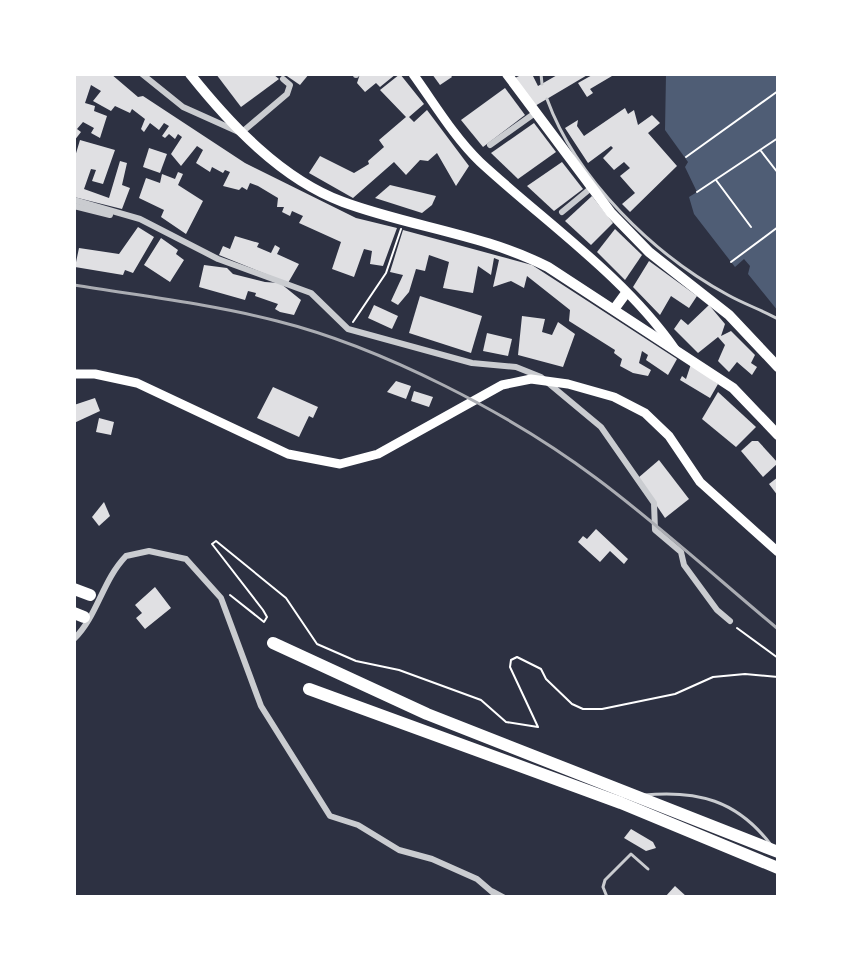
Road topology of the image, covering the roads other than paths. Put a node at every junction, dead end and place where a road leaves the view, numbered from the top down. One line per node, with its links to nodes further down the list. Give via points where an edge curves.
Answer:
1 (142, 74): 11 (street)
2 (190, 74): 8 (main road)
3 (413, 74): 20 (main road, via 478,160)
4 (507, 74): 10 (main road)
5 (541, 74): 7 (lane)
6 (283, 79): 13 (street, via 290,85 287,94)
7 (542, 84)
8 (209, 98): 11 (street, via 211,112); 13 (main road)
9 (547, 99): 12 (lane)
10 (535, 113): 12 (main road); 14 (street)
11 (200, 115): 13 (street)
12 (552, 128): 15 (main road); 22 (lane, via 659,247 727,295)
13 (241, 133): 21 (main road, via 343,202 518,251)
14 (490, 145)
15 (591, 188): 18 (street); 24 (main road, via 649,252 712,300)
16 (74, 200): 19 (street)
17 (74, 206): 19 (street)
18 (562, 212)
19 (129, 216): 30 (street, via 218,259 311,293 348,329 541,377 597,423 655,506 655,530 681,552 684,565)
20 (626, 293): 21 (main road); 23 (main road)
21 (615, 308): 23 (main road)
22 (778, 319)
23 (675, 349): 26 (main road, via 733,388)
24 (778, 367)
25 (74, 374): 27 (main road, via 115,377 152,388 288,454 321,463 359,461 519,380 553,380 614,397 658,424 700,482)
26 (778, 435)
27 (778, 552)
28 (74, 589): 29 (highway)
29 (90, 595)
30 (730, 621)
31 (74, 639): 38 (street, via 91,621 105,584 126,556 149,551 189,561 223,601 261,706 326,812)
32 (273, 643): 34 (highway, via 427,714)
33 (309, 689): 34 (highway)
34 (628, 796): 35 (highway); 35 (lane, via 682,791 712,800 744,816); 36 (highway)
35 (777, 851)
36 (778, 868)
37 (648, 869): 41 (lane, via 631,854 605,880)
38 (490, 888): 39 (street); 40 (lane)
39 (498, 897)
40 (506, 897)
41 (607, 897)

